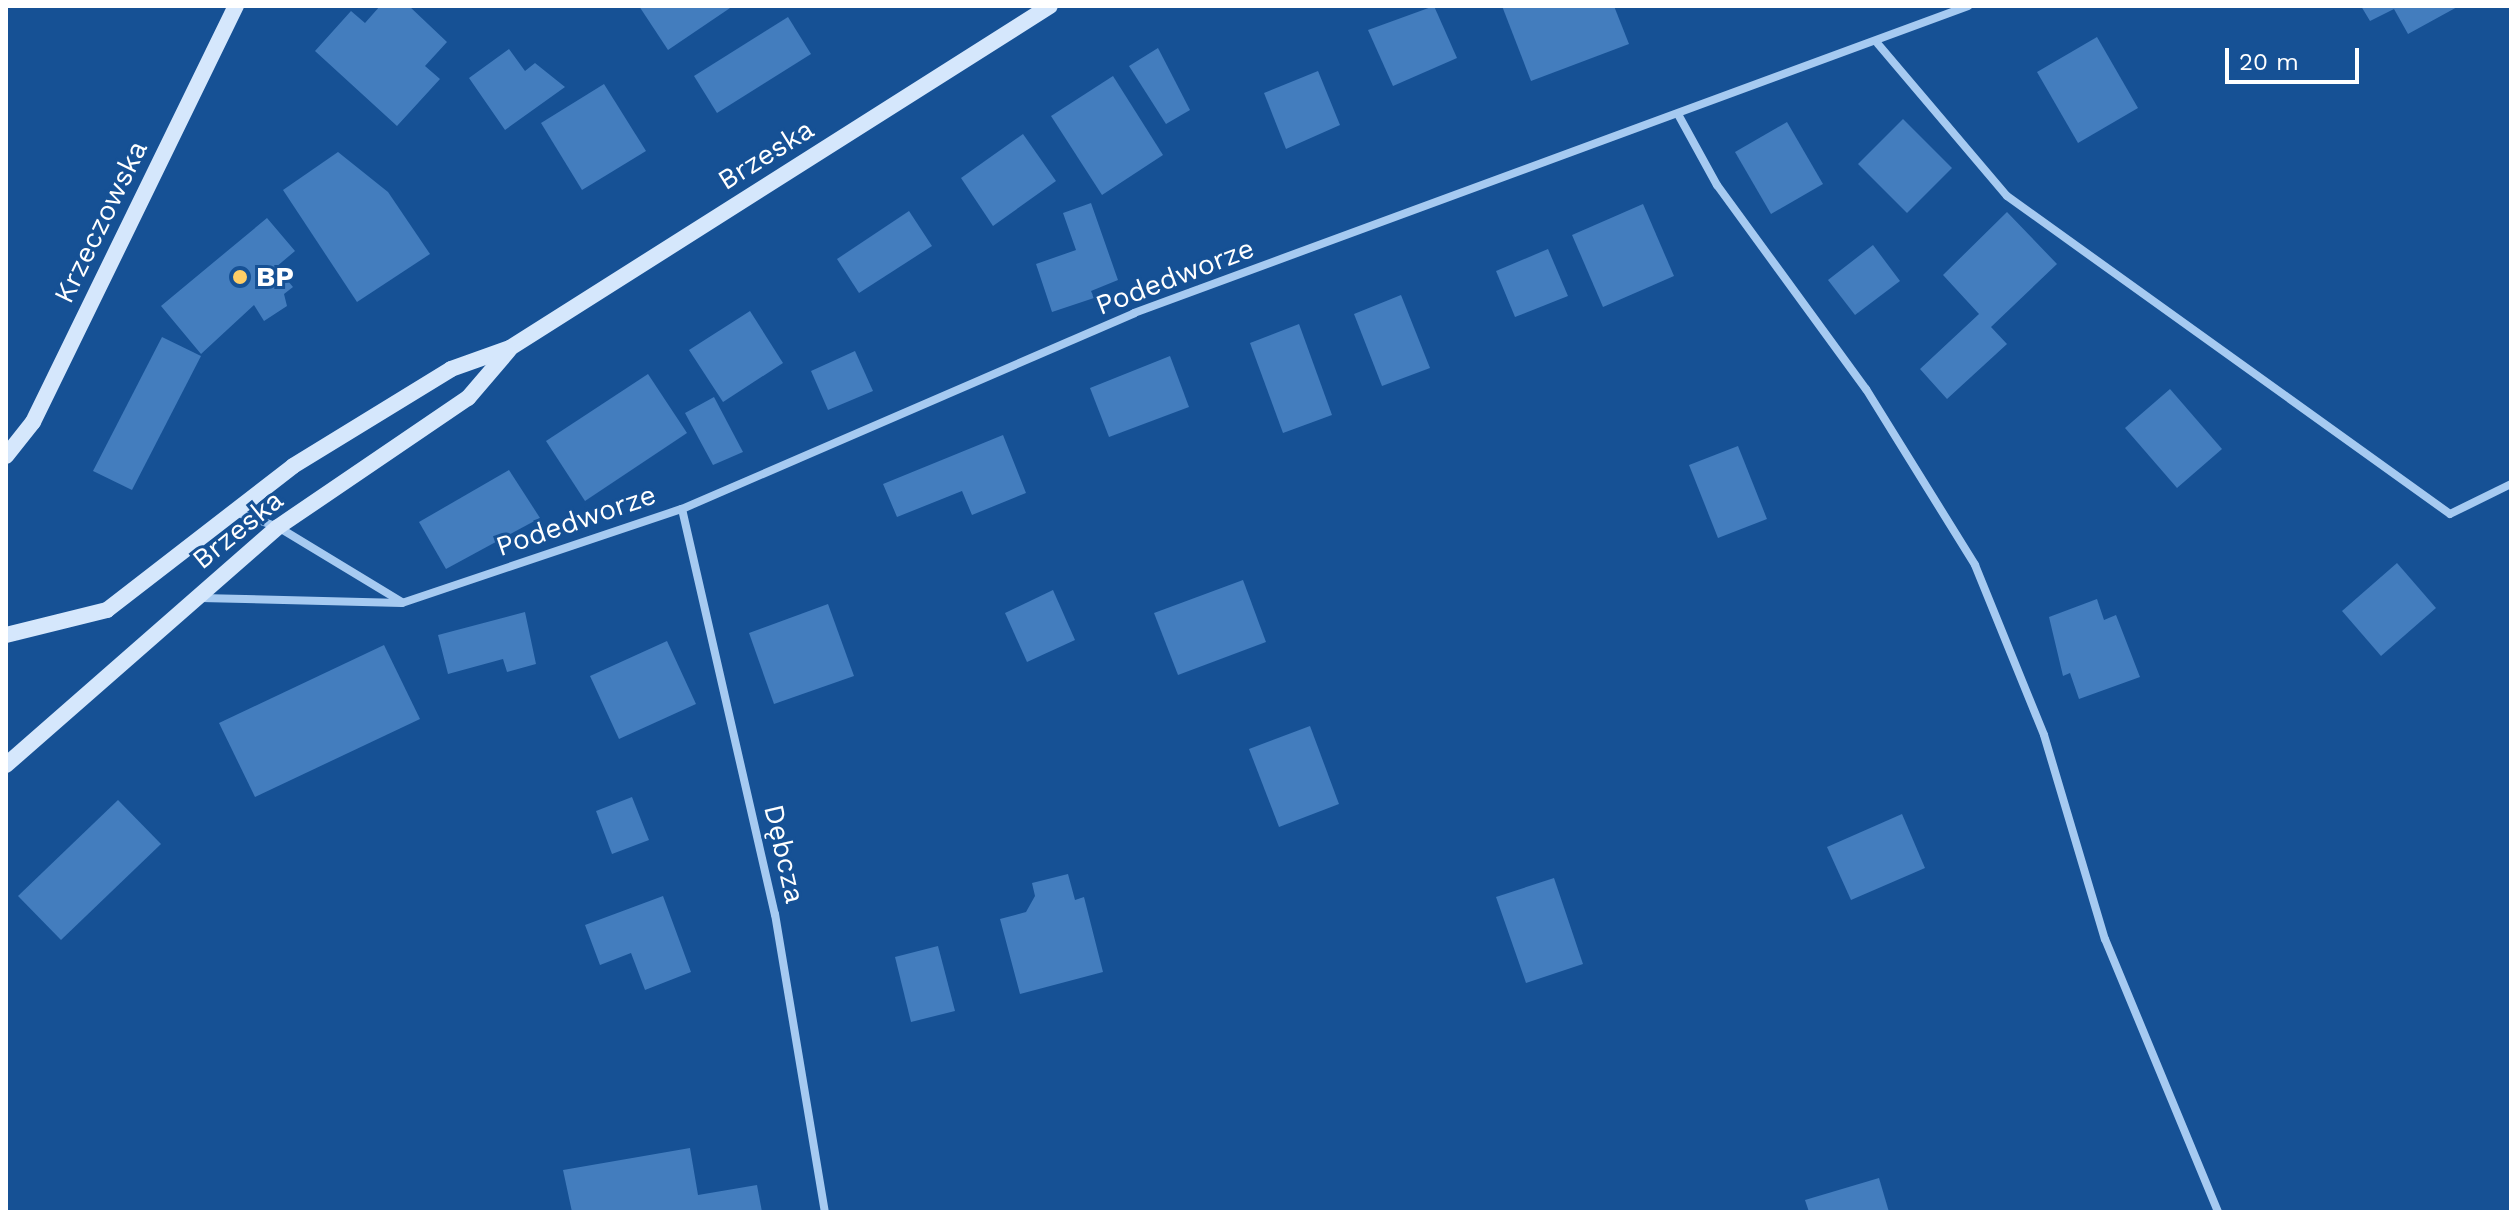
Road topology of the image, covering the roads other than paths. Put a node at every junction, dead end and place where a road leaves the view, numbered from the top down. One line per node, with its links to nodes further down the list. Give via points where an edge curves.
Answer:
1 (236, 6): 7 (main road, Krzeczowska, via 33,422)
2 (1050, 6): 6 (main road, Brzeska)
3 (1968, 6): 4 (street, Podedworze)
4 (1878, 44): 5 (street, Podedworze); 8 (street, via 2007,196 2450,514)
5 (1679, 116): 9 (street, Podedworze, via 1134,313); 17 (street, via 1717,185 1866,389 1975,565 2044,735 2105,939)
6 (510, 348): 10 (main road, Brzeska, via 451,369); 11 (main road, Brzeska, via 468,398)
7 (6, 456)
8 (2511, 484)
9 (682, 509): 13 (street, Podedworze); 16 (street, Dębcza, via 775,914)
10 (231, 511): 11 (street); 14 (main road, Brzeska, via 107,610)
11 (278, 527): 12 (main road, Brzeska); 13 (street)
12 (196, 598): 13 (street, Podedworze); 15 (main road, Brzeska)
13 (402, 603)
14 (6, 635)
15 (6, 765)
16 (825, 1212)
17 (2218, 1212)

